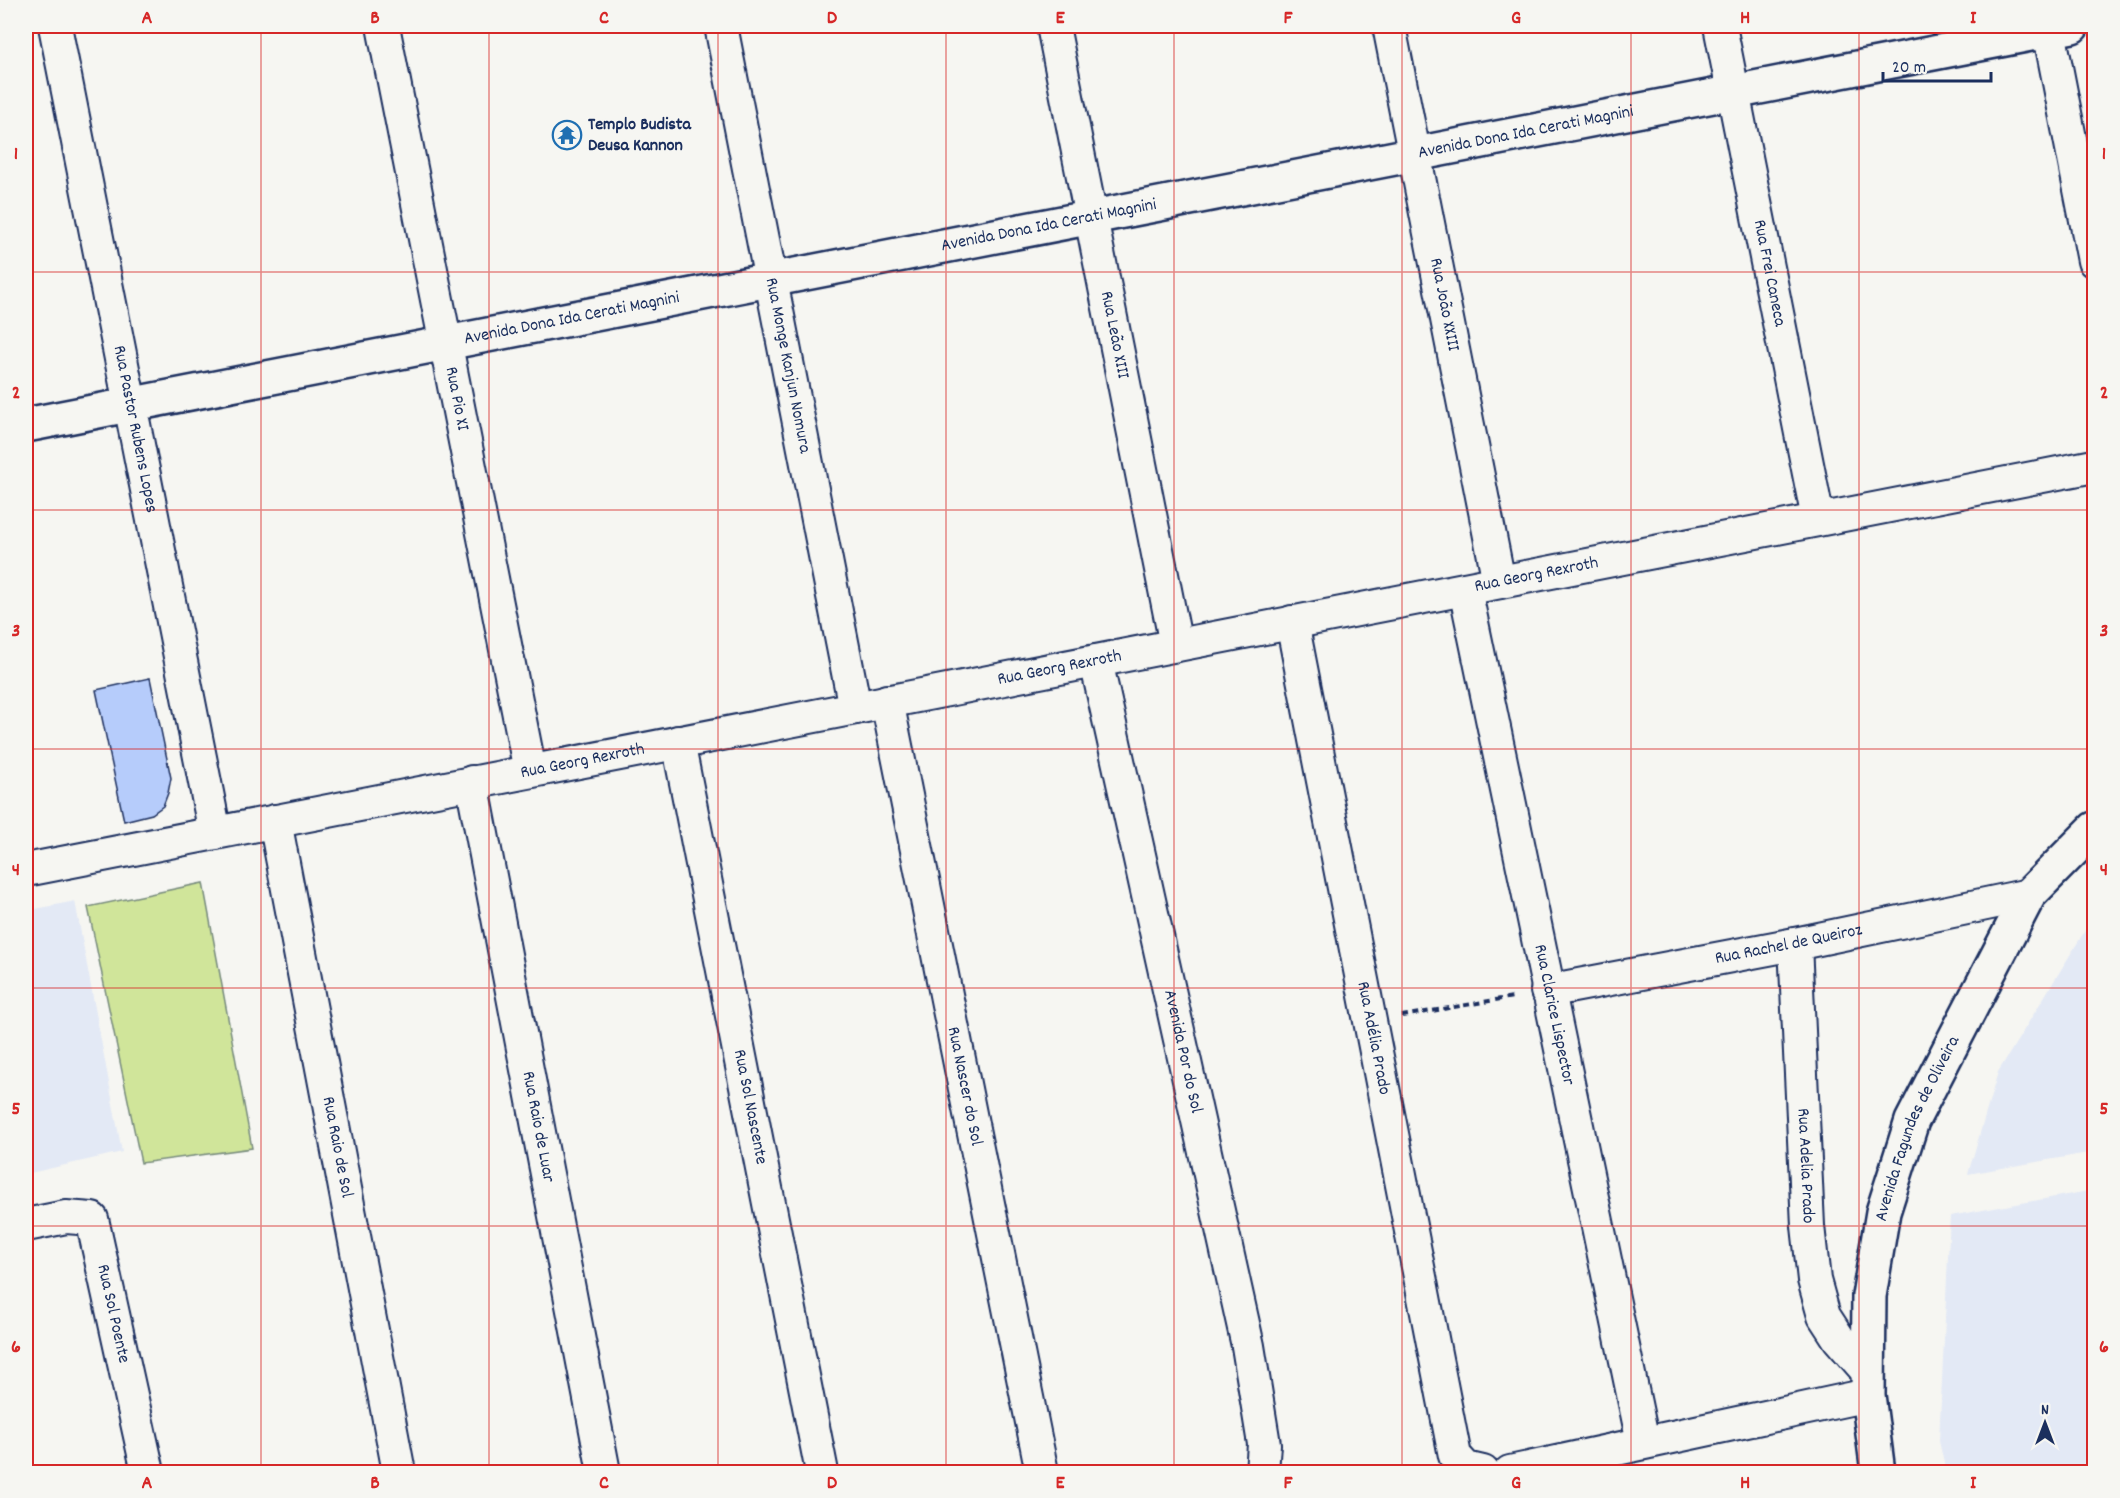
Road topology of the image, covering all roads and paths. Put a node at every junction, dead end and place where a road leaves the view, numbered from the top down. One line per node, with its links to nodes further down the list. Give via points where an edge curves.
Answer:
1 (55, 26): 14 (street, Rua Pastor Rubens Lopes)
2 (383, 26): 13 (street, Rua Pio XI)
3 (721, 26): 12 (street, Rua Monge Kanjun Nomura)
4 (1053, 26): 10 (street, Rua Leão XIII)
5 (1389, 26): 9 (street, Rua João XXIII)
6 (1720, 26): 8 (street, Rua Frei Caneca)
7 (2056, 27): 8 (street, Avenida Dona Ida Cerati Magnini); 11 (street)
8 (1734, 92): 9 (street, Avenida Dona Ida Cerati Magnini); 17 (street, Rua Frei Caneca)
9 (1414, 154): 10 (street, Avenida Dona Ida Cerati Magnini); 18 (street, Rua João XXIII)
10 (1091, 217): 12 (street, Avenida Dona Ida Cerati Magnini); 21 (street, Rua Leão XIII)
11 (2094, 261)
12 (771, 280): 13 (street, Avenida Dona Ida Cerati Magnini); 24 (street, Rua Monge Kanjun Nomura)
13 (446, 343): 14 (street, Avenida Dona Ida Cerati Magnini); 26 (street, Rua Pio XI)
14 (130, 405): 15 (street, Avenida Dona Ida Cerati Magnini); 30 (street, Rua Pastor Rubens Lopes)
15 (26, 425)
16 (2094, 466): 17 (street, Rua Georg Rexroth)
17 (1818, 519): 18 (street, Rua Georg Rexroth)
18 (1498, 582): 19 (street, Rua Georg Rexroth)
19 (1465, 589): 20 (street, Rua Georg Rexroth); 34 (street, Rua Clarice Lispector)
20 (1292, 622): 21 (street, Rua Georg Rexroth); 35 (street, Rua Adélia Prado)
21 (1176, 645): 22 (street, Rua Georg Rexroth)
22 (1096, 661): 23 (street, Rua Georg Rexroth); 39 (street, Avenida Por do Sol, via 1248,1346)
23 (887, 701): 24 (street, Rua Georg Rexroth); 44 (street, Rua Nascer do Sol)
24 (855, 708): 25 (street, Rua Georg Rexroth)
25 (678, 742): 26 (street, Rua Georg Rexroth); 43 (street, Rua Sol Nascente)
26 (530, 771): 27 (street, Rua Georg Rexroth)
27 (472, 782): 28 (street, Rua Georg Rexroth); 42 (street, Rua Raio de Luar)
28 (275, 821): 30 (street, Rua Georg Rexroth); 41 (street, Rua Raio de Sol)
29 (2094, 829): 32 (street, Avenida Fagundes de Oliveira)
30 (215, 833): 31 (street, Rua Georg Rexroth)
31 (26, 870)
32 (2029, 895): 33 (street, Rua Rachel de Queiroz); 37 (street, Avenida Fagundes de Oliveira, via 1912,1121 1882,1212 1869,1296)
33 (1795, 944): 34 (street, Rua Rachel de Queiroz); 37 (street, Rua Adelia Prado, via 1814,1280 1824,1316)
34 (1547, 991): 35 (path); 38 (street, Rua Clarice Lispector)
35 (1372, 1021): 45 (street, Rua Adélia Prado, via 1455,1456 1466,1468)
36 (26, 1225): 40 (street, Rua Sol Poente, via 66,1217 92,1219)
37 (1868, 1383): 38 (street); 47 (street, Avenida Fagundes de Oliveira)
38 (1643, 1442): 46 (street)
39 (1263, 1458)
40 (148, 1473)
41 (399, 1473)
42 (604, 1473)
43 (822, 1473)
44 (1042, 1473)
45 (1483, 1473)
46 (1510, 1473)
47 (1878, 1473)

